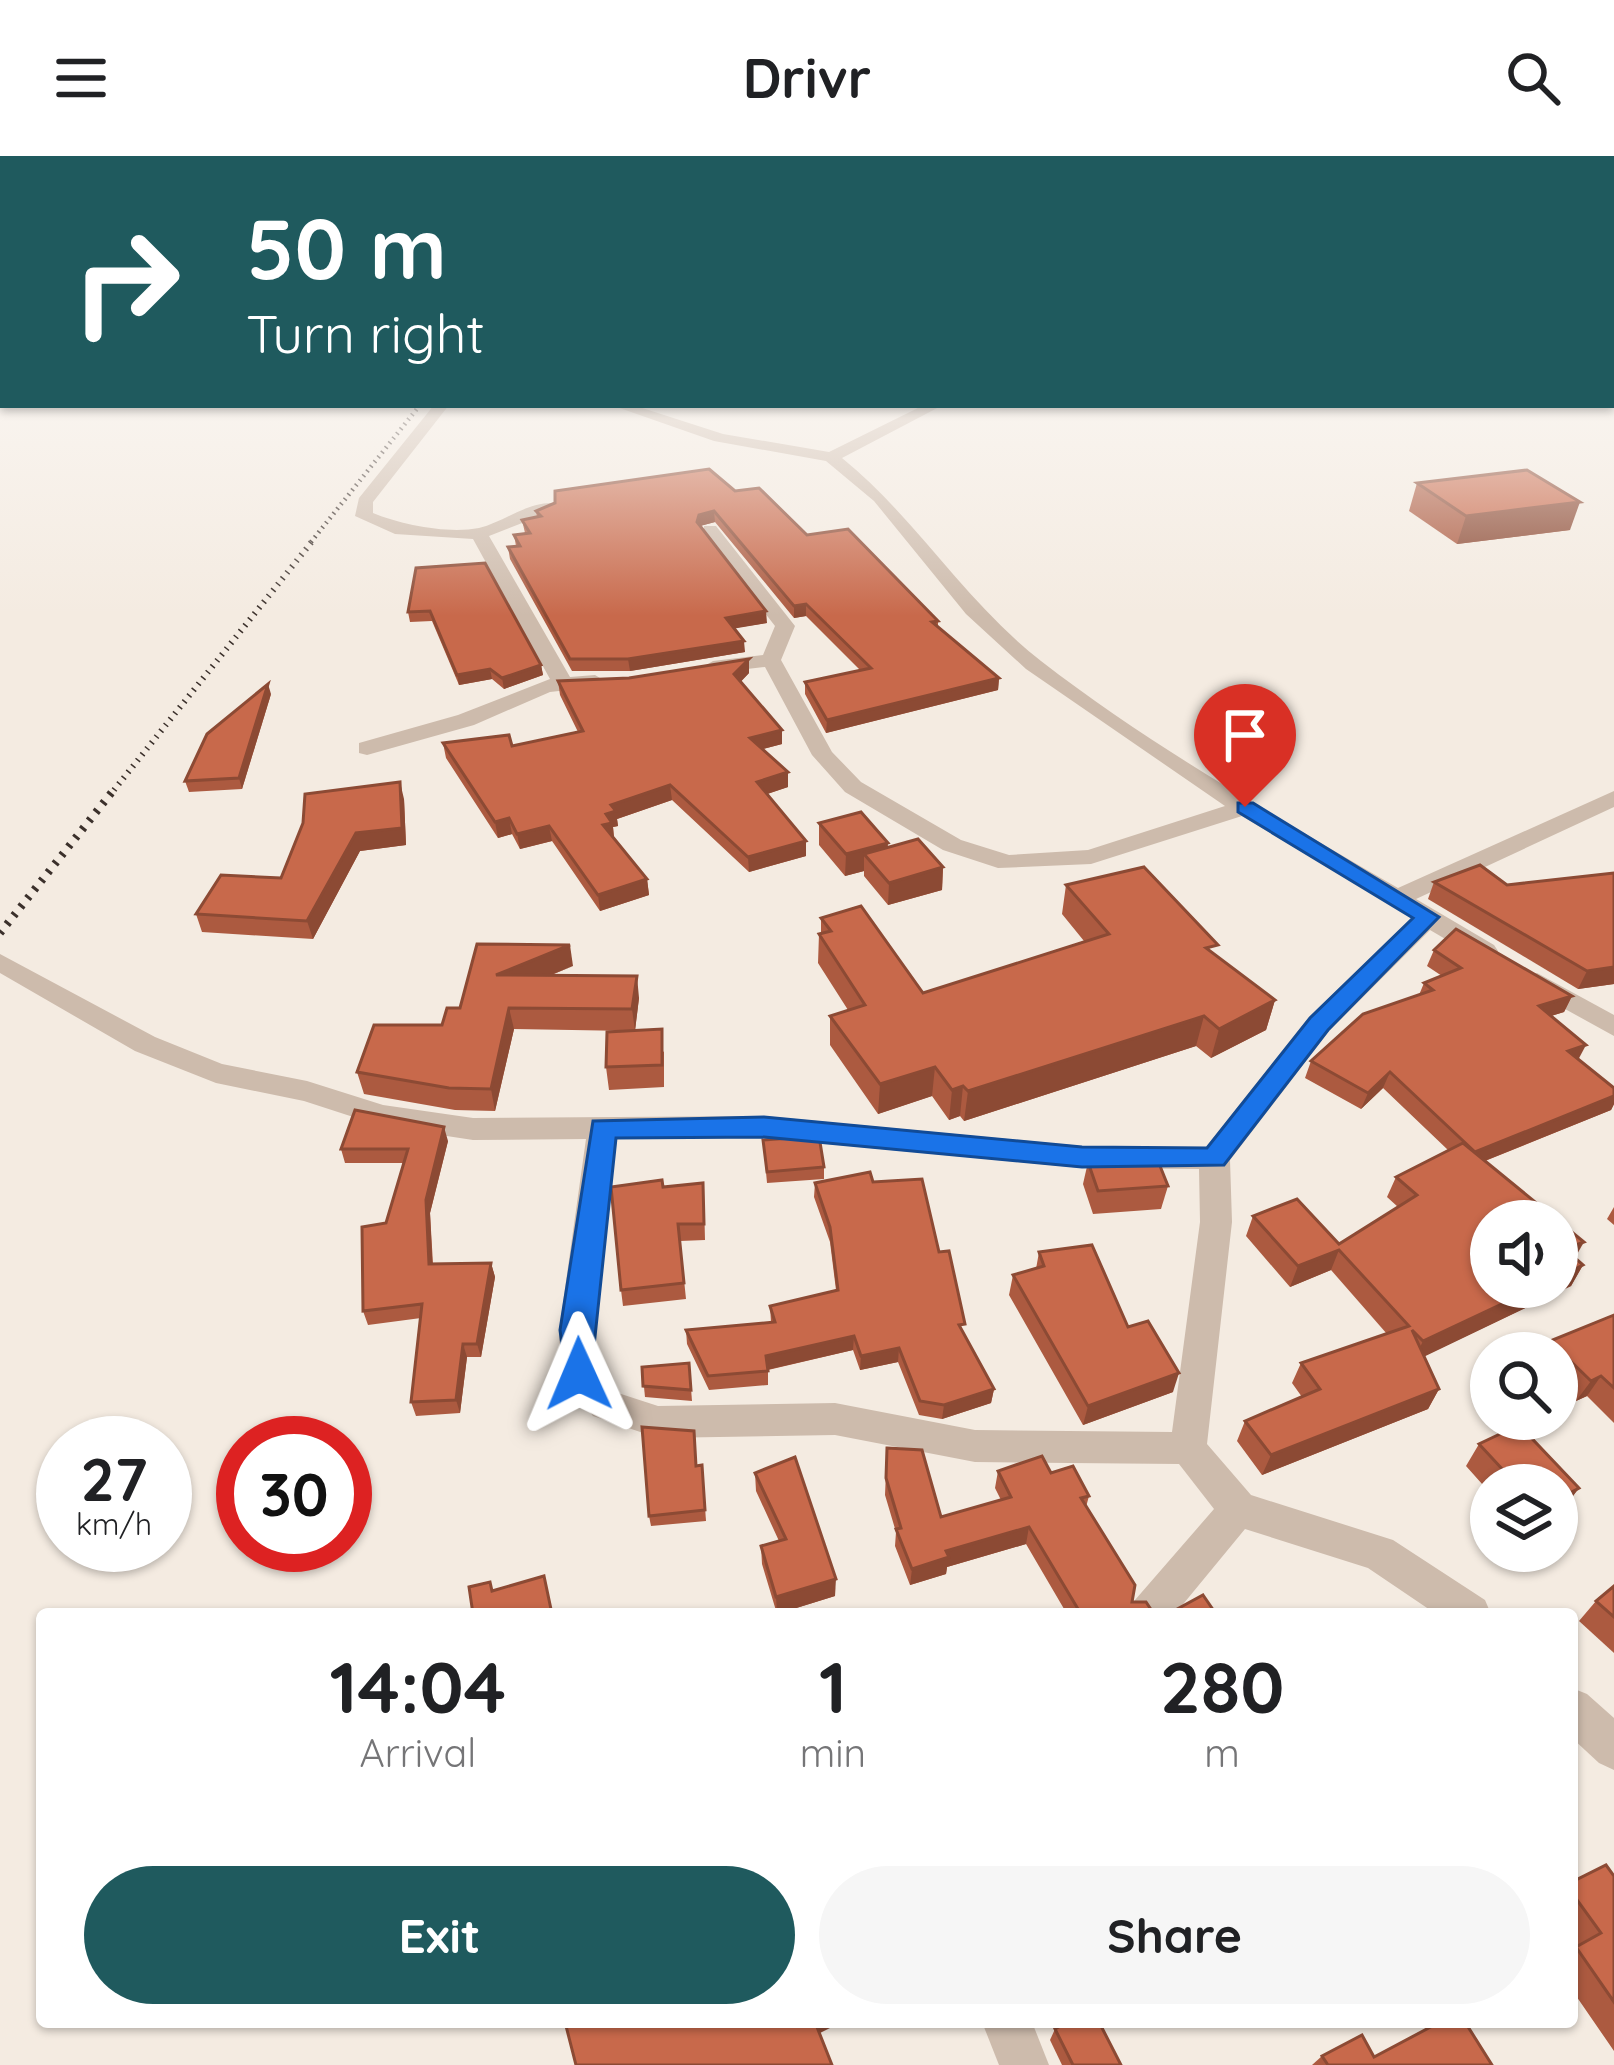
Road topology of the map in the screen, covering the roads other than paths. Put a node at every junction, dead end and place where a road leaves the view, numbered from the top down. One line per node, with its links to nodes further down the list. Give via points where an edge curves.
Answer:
1 (416, 438): 7 (street, via 365,502 364,516 395,529)
2 (721, 438): 4 (street)
3 (869, 438): 4 (street)
4 (831, 457): 14 (street, via 880,497 1003,640)
5 (547, 508): 7 (street)
6 (710, 530): 8 (street, via 785,626)
7 (479, 534): 10 (street)
8 (771, 660): 9 (street); 14 (street, via 823,755 853,787 952,845 1007,863 1091,857)
9 (686, 673)
10 (562, 682): 11 (street); 12 (street)
11 (614, 682)
12 (367, 748)
13 (1614, 797): 15 (street)
14 (1245, 807): 15 (street)
15 (1398, 898): 16 (street)
16 (1428, 917): 18 (street); 20 (street, via 1319,1024)
17 (0, 962): 19 (street, via 145,1044 217,1073 473,1129)
18 (1614, 1028)
19 (603, 1128): 20 (street, via 764,1127 1082,1157); 21 (street, via 576,1330 579,1374 606,1405 658,1422 835,1419 975,1446)
20 (1214, 1158): 21 (street, via 1216,1222)
21 (1188, 1448): 22 (street)
22 (1238, 1509): 23 (street); 24 (street, via 1379,1553)
23 (1154, 1608)
24 (1462, 1608)
25 (1578, 1715): 26 (street)
26 (1614, 1748)
27 (1009, 2028): 28 (street)
28 (1024, 2065)

